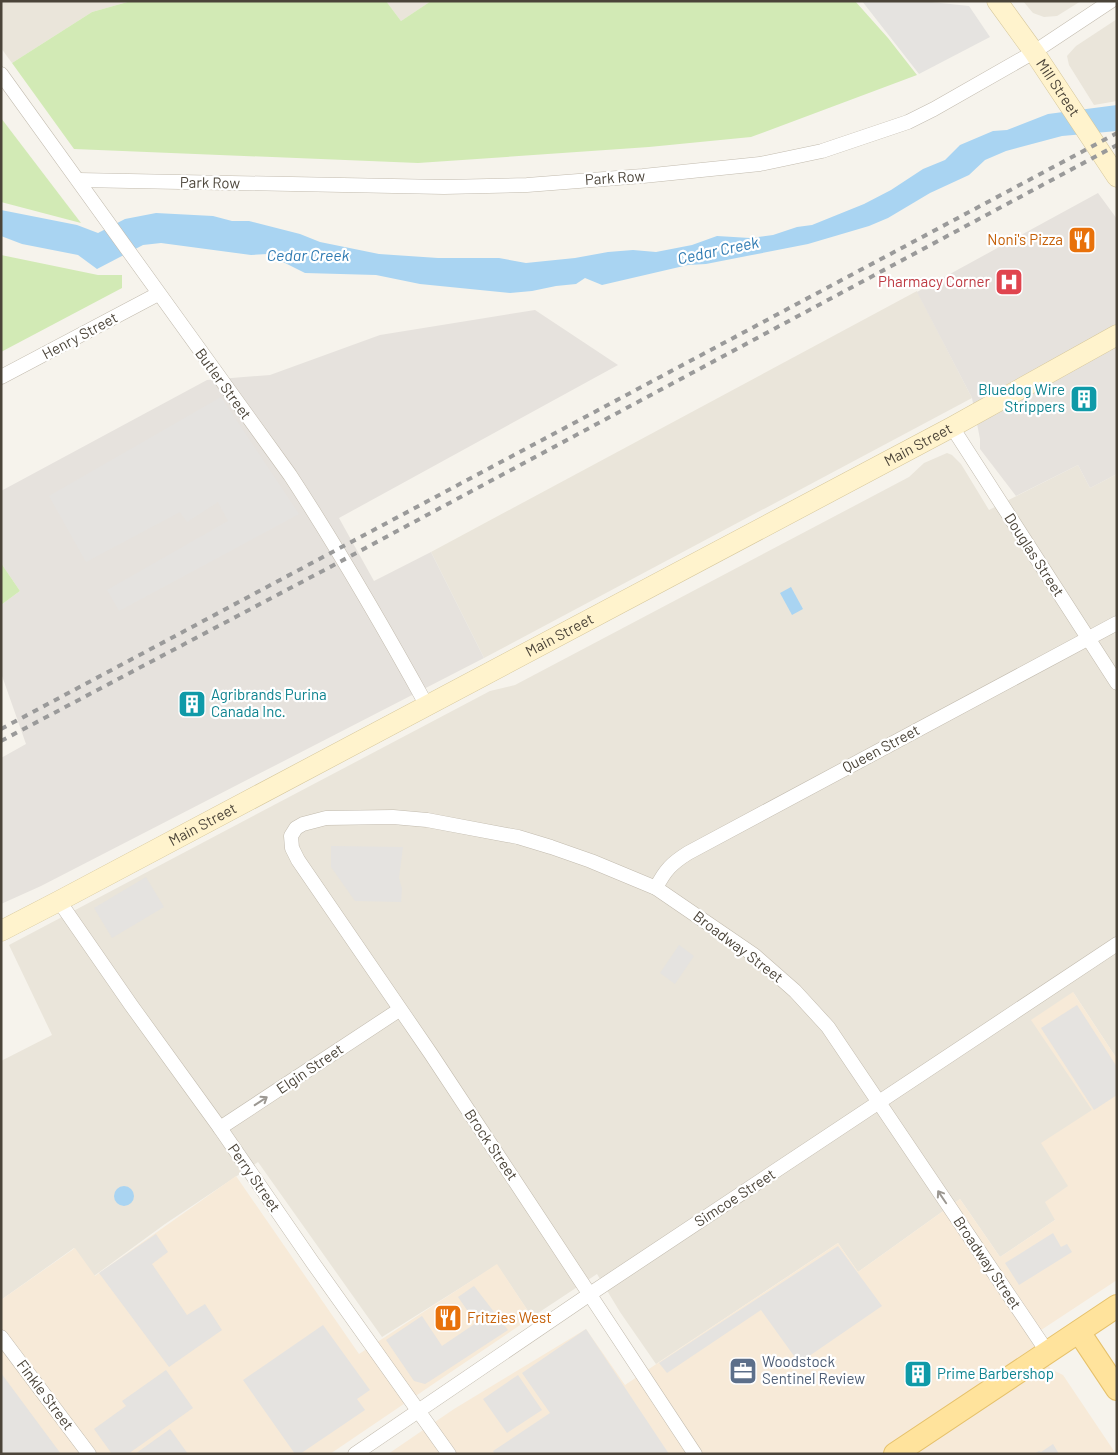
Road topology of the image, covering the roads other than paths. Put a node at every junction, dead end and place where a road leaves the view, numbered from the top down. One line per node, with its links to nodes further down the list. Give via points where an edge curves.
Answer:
1 (997, 1): 3 (main road, Mill Street)
2 (1111, 1): 3 (street, Park Row)
3 (1034, 52): 5 (main road, Mill Street); 6 (street, Park Row, via 908,122 822,151 760,164 527,185 444,187)
4 (1, 74): 6 (street, Butler Street)
5 (1117, 177)
6 (79, 180): 7 (street, Butler Street)
7 (158, 294): 9 (street, Henry Street); 14 (street, Butler Street, via 305,499)
8 (1117, 335): 10 (main road, Main Street)
9 (1, 378)
10 (952, 427): 12 (street, Douglas Street); 14 (main road, Main Street)
11 (1117, 623): 12 (street, Queen Street)
12 (1088, 638): 13 (street, Douglas Street); 16 (street, Queen Street, via 688,852 671,864)
13 (1117, 683)
14 (427, 706): 17 (main road, Main Street)
15 (291, 836): 16 (street, Broadway Street, via 302,824 326,818 375,816 427,820 509,835 551,847); 20 (street, Brock Street, via 298,860)
16 (656, 888): 21 (street, Broadway Street, via 742,946 795,991 828,1027)
17 (60, 901): 18 (main road, Main Street); 22 (street, Perry Street)
18 (1, 931)
19 (1117, 944): 21 (street, Simcoe Street)
20 (399, 1010): 22 (street, Elgin Street, one-way to 20); 23 (street, Brock Street)
21 (879, 1103): 23 (street, Simcoe Street); 27 (street, Broadway Street, one-way to 21)
22 (220, 1128): 29 (street, Perry Street)
23 (590, 1294): 29 (street, Simcoe Street); 33 (street, Brock Street)
24 (1117, 1306): 25 (main road)
25 (1079, 1332): 27 (main road); 28 (main road)
26 (1, 1337): 30 (street, Finkle Street)
27 (1048, 1353): 34 (main road)
28 (1117, 1389)
29 (418, 1410): 31 (street, Simcoe Street); 32 (street, Perry Street)
30 (89, 1454)
31 (355, 1454)
32 (449, 1454)
33 (695, 1454)
34 (895, 1454)

